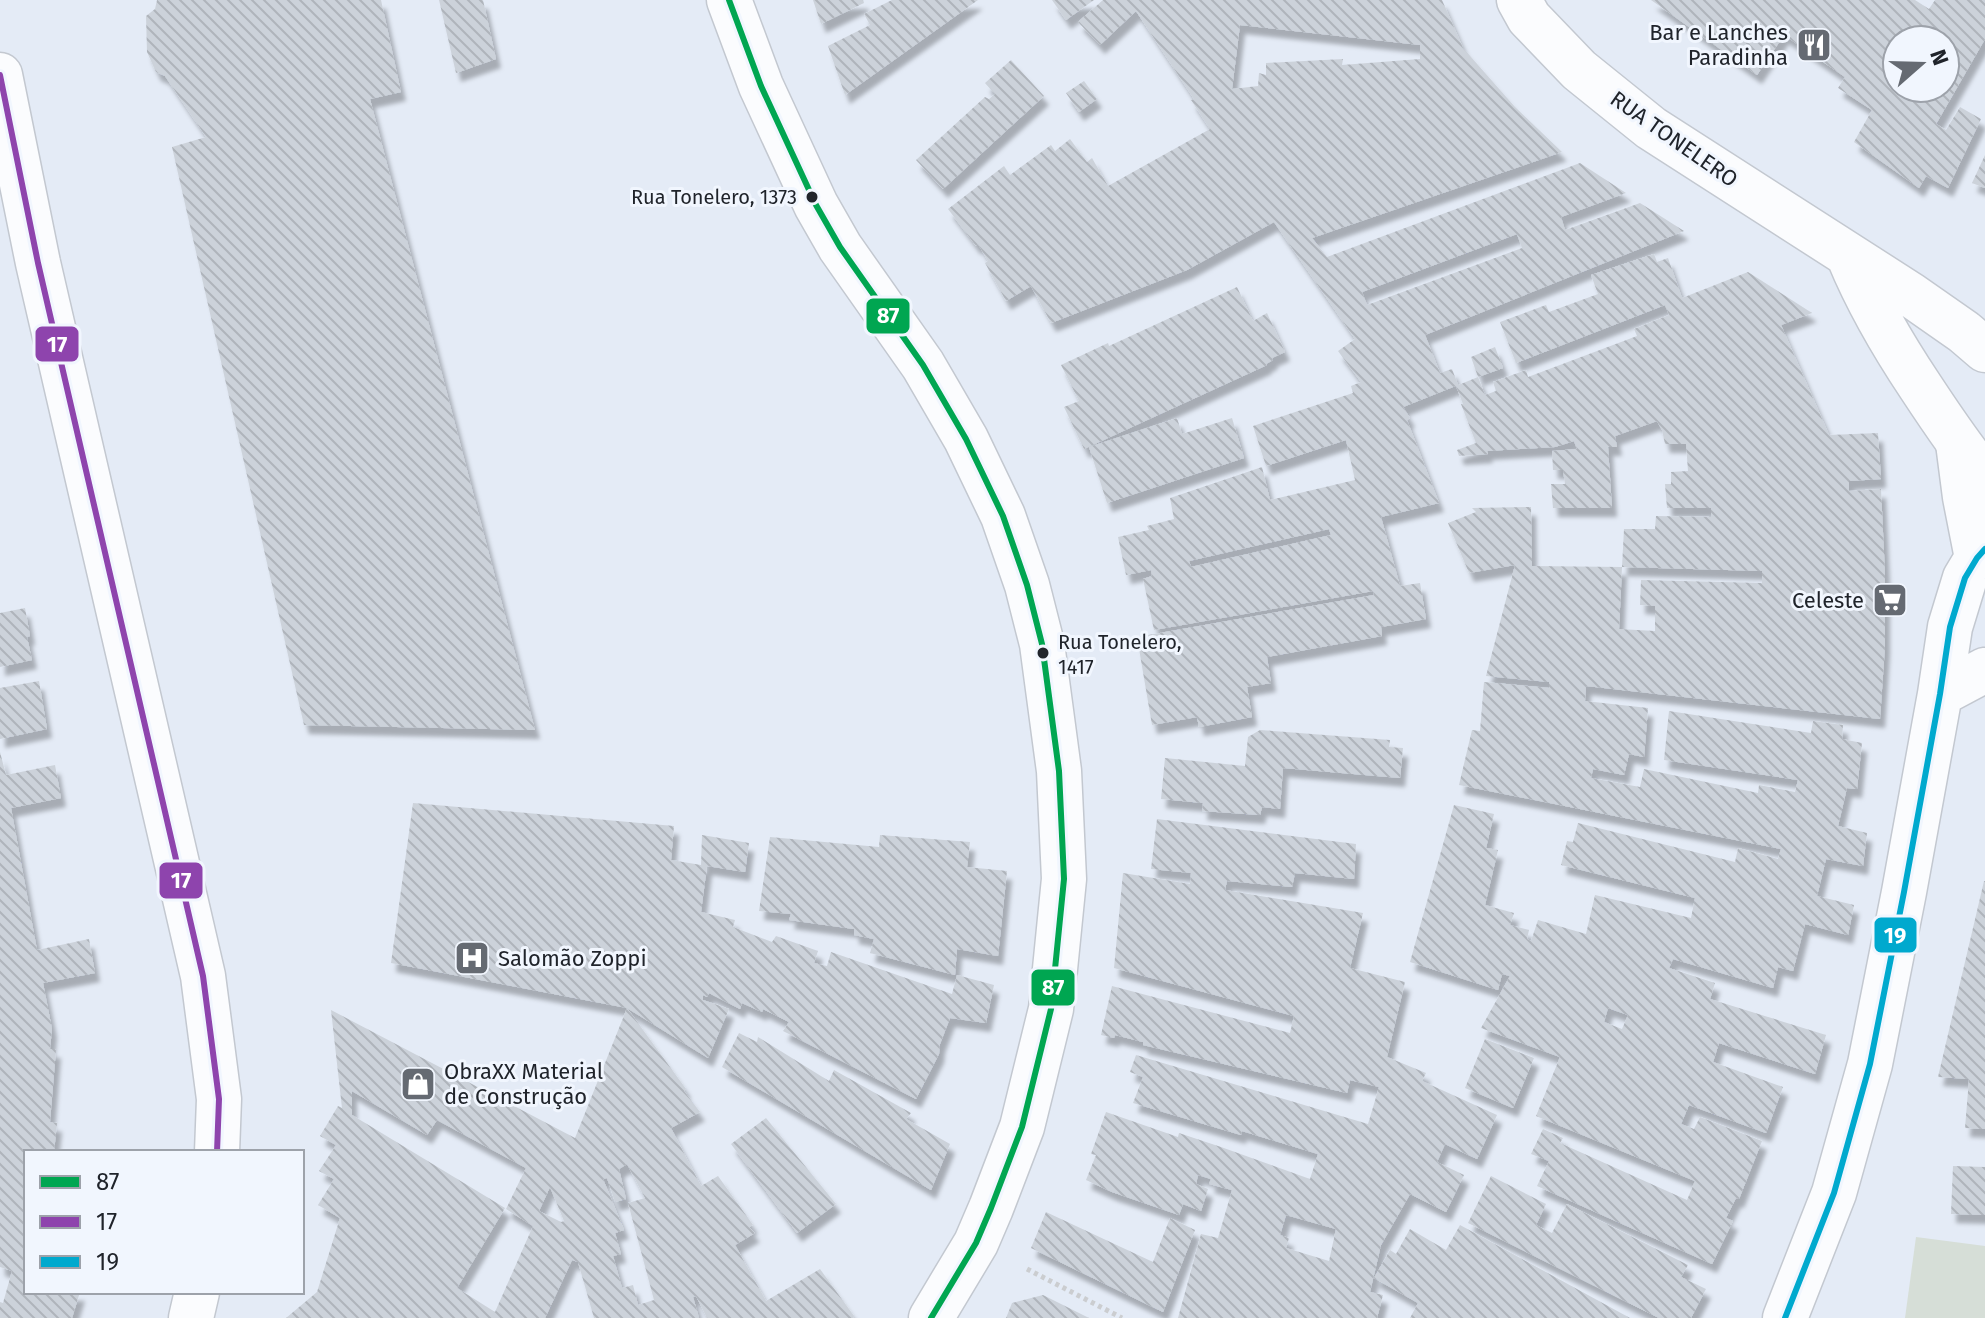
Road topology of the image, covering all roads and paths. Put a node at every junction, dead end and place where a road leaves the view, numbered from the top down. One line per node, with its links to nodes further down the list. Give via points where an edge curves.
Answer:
1 (729, 0): 12 (street, via 761,86 816,205 966,439 1003,516 1042,644 1059,771 1064,879 1051,1009 1022,1127)
2 (1519, 0): 4 (street, RUA TONELERO, via 1529,18 1579,70 1651,128)
3 (0, 75): 11 (street, via 38,263 203,976 219,1099)
4 (1849, 257): 5 (street, RUA TONELERO); 6 (street, via 1890,340)
5 (1985, 350)
6 (1958, 443): 7 (street); 8 (street, via 1965,497)
7 (1985, 477)
8 (1981, 554): 10 (street, via 1965,578 1950,627)
9 (1985, 670): 10 (street)
10 (1940, 694): 17 (street, via 1870,1064 1834,1193)
11 (217, 1150)
12 (976, 1243): 15 (street); 16 (path)
13 (197, 1294): 14 (street)
14 (191, 1318)
15 (931, 1318)
16 (1122, 1318)
17 (1785, 1318)

